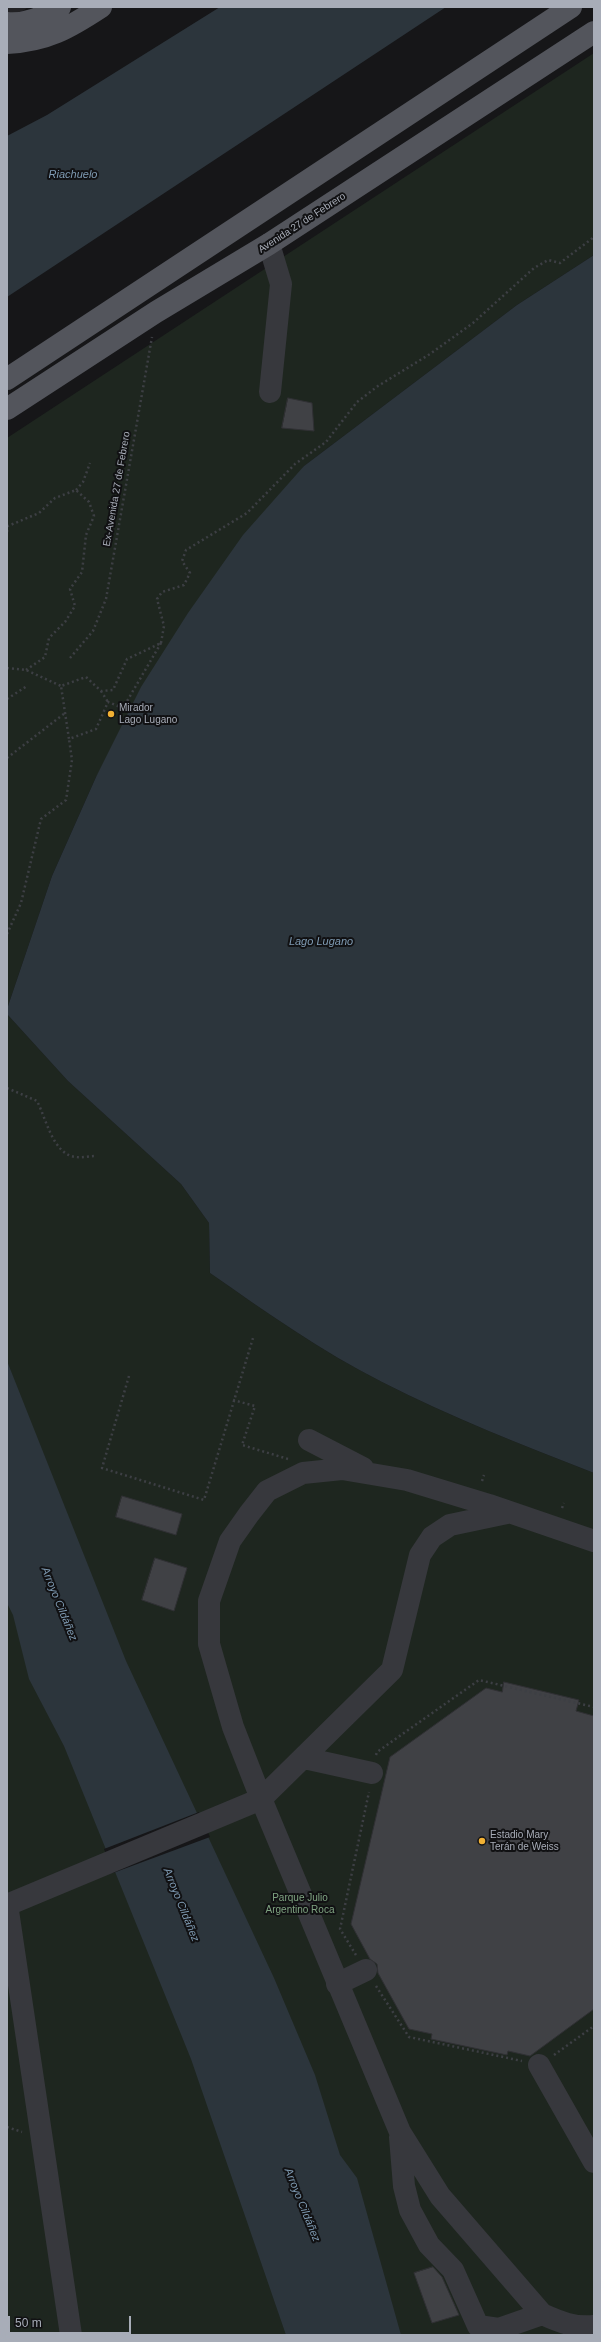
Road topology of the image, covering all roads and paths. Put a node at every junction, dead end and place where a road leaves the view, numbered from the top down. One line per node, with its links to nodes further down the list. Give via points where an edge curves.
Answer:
1 (60, 7): 4 (main road, via 26,23)
2 (101, 7): 6 (main road, via 71,27 51,36 29,42)
3 (571, 7): 10 (main road)
4 (7, 23)
5 (594, 32): 8 (main road, Avenida 27 de Febrero)
6 (7, 43)
7 (594, 237): 16 (path, via 560,263 548,260 534,268 473,323 357,402 326,442 295,464 247,513 186,550 182,562 190,573 184,585 162,592 157,599 164,626)
8 (269, 244): 9 (main road, Avenida 27 de Febrero); 11 (lane, via 281,284)
9 (156, 312): 12 (main road, Avenida 27 de Febrero); 17 (path, Ex-Avenida 27 de Febrero, via 106,599 93,632)
10 (7, 378)
11 (270, 392)
12 (7, 409)
13 (90, 463): 14 (path, via 83,482)
14 (76, 490): 15 (path, via 54,498 39,513 8,526); 19 (path, via 89,502 94,516 86,535 82,572 70,589 75,606 65,622 49,638 45,656)
15 (7, 532)
16 (161, 643): 22 (path, via 127,659 113,690); 24 (path, via 123,708)
17 (70, 658)
18 (7, 668): 19 (path)
19 (26, 670): 21 (path)
20 (27, 686): 23 (path)
21 (61, 686): 22 (path, via 86,677); 25 (path)
22 (101, 691): 24 (path)
23 (7, 699)
24 (108, 702): 26 (path, via 96,729)
25 (65, 713): 26 (path); 27 (path)
26 (69, 739): 28 (path, via 72,760 66,800 41,819 21,903)
27 (7, 758)
28 (7, 934)
29 (7, 1088): 30 (path, via 37,1101 46,1118 50,1134 61,1150 75,1157)
30 (95, 1156)
31 (253, 1338): 33 (path)
32 (129, 1376): 33 (path, via 102,1468 204,1500)
33 (233, 1400): 35 (path, via 255,1406 242,1445)
34 (309, 1440): 36 (lane)
35 (295, 1461)
36 (377, 1475): 41 (lane, via 407,1480); 46 (lane, via 342,1469 303,1473 267,1491 230,1542 209,1600 209,1644 240,1746)
37 (484, 1475): 38 (path)
38 (482, 1481)
39 (564, 1503): 40 (path)
40 (562, 1508)
41 (511, 1513): 42 (lane); 44 (lane, via 450,1525 432,1537 420,1555 392,1670)
42 (594, 1541)
43 (594, 1707): 45 (path, via 479,1680 377,1752)
44 (304, 1758): 45 (lane); 46 (lane)
45 (372, 1773): 48 (path, via 340,1929)
46 (266, 1794): 47 (lane, via 226,1814); 49 (lane)
47 (7, 1904): 50 (lane)
48 (366, 1970): 49 (lane); 52 (path, via 409,2037)
49 (337, 1984): 53 (lane)
50 (14, 2006): 57 (lane)
51 (594, 2026): 52 (path)
52 (539, 2065): 54 (lane)
53 (400, 2132): 55 (lane, via 440,2196); 55 (lane, via 404,2186 410,2210 429,2245 454,2270 478,2326 499,2328)
54 (594, 2162)
55 (542, 2314): 56 (lane, via 562,2323 580,2327)
56 (594, 2326)
57 (71, 2335)

